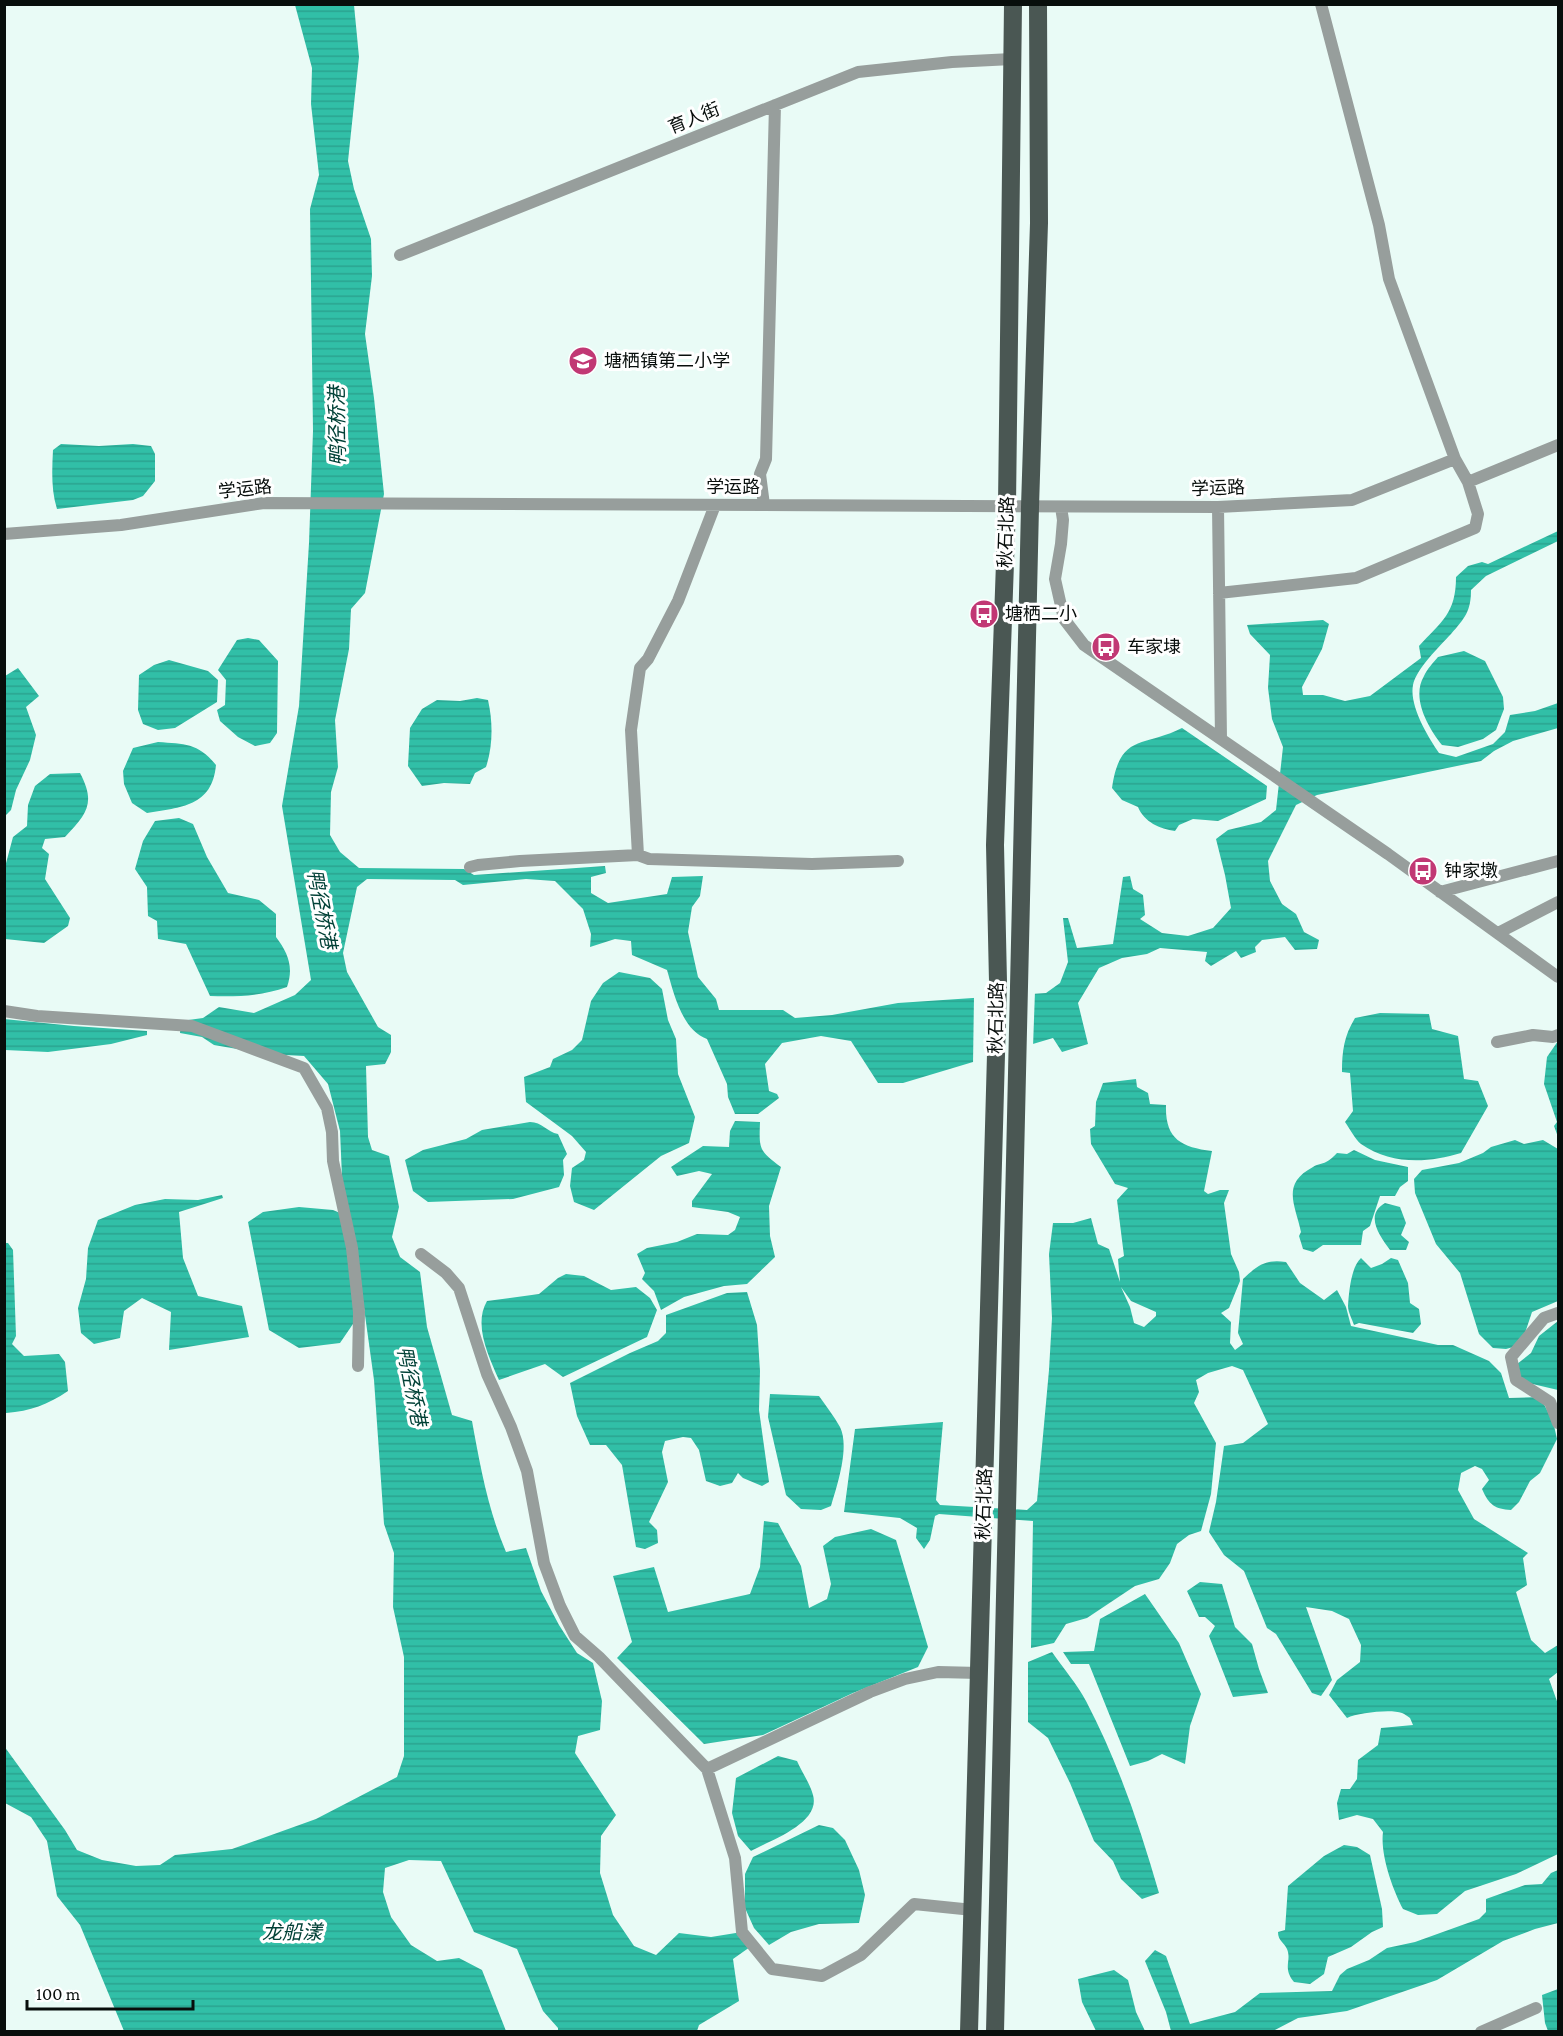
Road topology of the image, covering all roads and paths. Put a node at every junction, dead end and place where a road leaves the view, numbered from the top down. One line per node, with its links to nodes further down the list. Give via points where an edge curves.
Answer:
1 (1013, 4): 4 (main road, 秋石北路)
2 (1038, 4): 13 (main road, 秋石北路, via 1040,223)
3 (1321, 4): 8 (street, via 1379,225 1389,279)
4 (1012, 59): 5 (street, 育人街, via 858,72); 12 (main road, 秋石北路)
5 (775, 105): 6 (street, 育人街); 11 (street, via 766,459 760,474)
6 (400, 255)
7 (1558, 445): 9 (street)
8 (1455, 459): 9 (street); 15 (street, 学运路, via 1352,500)
9 (1468, 482): 17 (street, via 1478,514 1475,528 1356,578)
10 (715, 505): 11 (street, 学运路); 16 (street, 学运路, via 264,503 121,525); 19 (street, via 678,601 640,668 631,730)
11 (764, 505): 12 (street, 学运路)
12 (1007, 506): 13 (street, 学运路); 34 (main road, 秋石北路, via 995,845 998,982)
13 (1030, 507): 14 (street, 学运路); 39 (main road, 秋石北路)
14 (1061, 507): 15 (street, 学运路); 18 (street, via 1063,520 1055,579 1064,619 1084,645)
15 (1218, 507): 17 (street)
16 (4, 534)
17 (1219, 593): 18 (street)
18 (1221, 739): 23 (street)
19 (638, 855): 20 (street, via 649,859 812,864); 22 (street)
20 (898, 861)
21 (1558, 861): 23 (street)
22 (470, 867)
23 (1440, 892): 25 (street)
24 (1558, 902): 25 (street)
25 (1498, 933): 26 (street)
26 (1558, 977)
27 (4, 1011): 32 (street, via 192,1026 304,1068 327,1108 332,1132 333,1161 352,1248 359,1312)
28 (1558, 1035): 29 (street)
29 (1497, 1042)
30 (421, 1254): 35 (street, via 459,1288 487,1374 527,1472 544,1563 575,1636)
31 (1558, 1313): 33 (street, via 1544,1318 1512,1357 1516,1380 1550,1402)
32 (358, 1366)
33 (1558, 1423)
34 (979, 1672): 35 (street, via 938,1672 905,1679); 36 (main road, 秋石北路)
35 (707, 1769): 36 (street, via 735,1858 742,1932 772,1970 822,1976 861,1955 914,1904)
36 (973, 1910): 38 (main road, 秋石北路)
37 (1536, 2008): 40 (street)
38 (969, 2031)
39 (996, 2031)
40 (1481, 2031)

